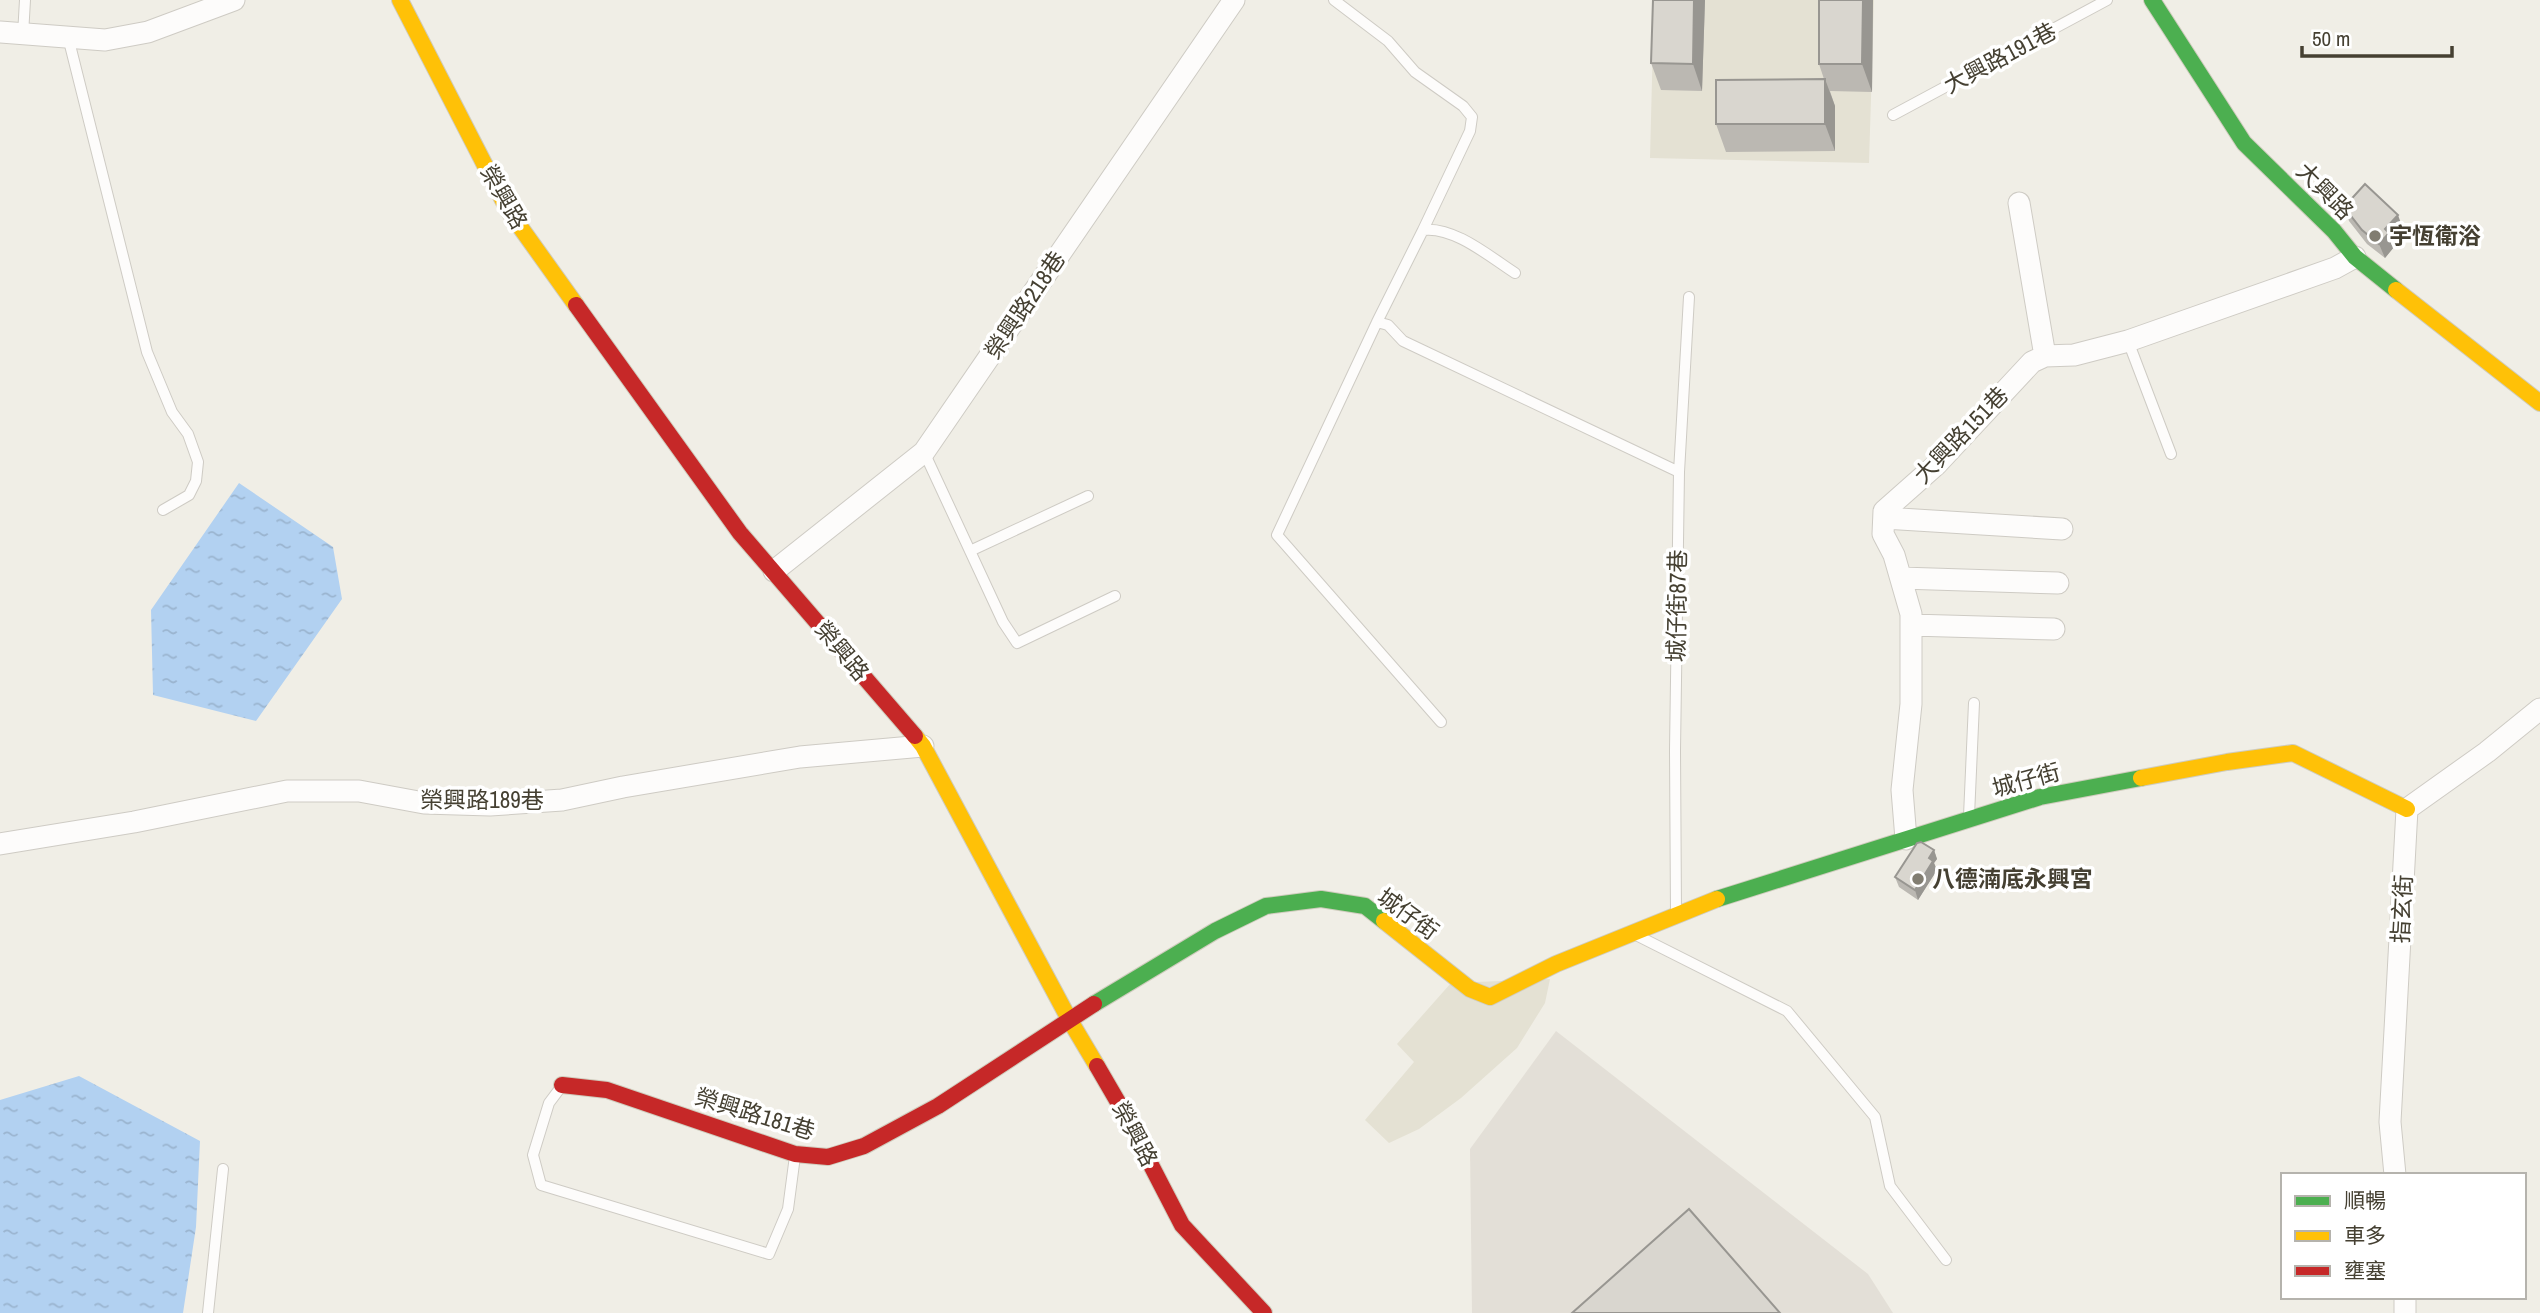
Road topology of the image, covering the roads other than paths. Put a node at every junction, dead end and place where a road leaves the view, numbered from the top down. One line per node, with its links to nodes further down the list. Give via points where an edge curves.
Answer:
1 (25, 0): 9 (lane)
2 (234, 0): 10 (street, via 148,32 105,40)
3 (400, 0): 29 (street, 榮興路, via 508,210 740,533)
4 (1234, 0): 21 (street, 榮興路218巷)
5 (1334, 0): 13 (lane, via 1388,41 1415,72 1464,106 1472,117 1470,131)
6 (2107, 0): 11 (lane, 大興路191巷)
7 (2152, 0): 14 (street, 大興路, via 2244,143)
8 (0, 32): 9 (street)
9 (23, 35): 10 (street)
10 (68, 37): 25 (lane, via 147,352 198,462 189,495)
11 (1893, 115)
12 (2019, 203): 19 (street)
13 (1423, 230): 15 (lane, via 1458,237); 17 (lane)
14 (2355, 257): 18 (street); 20 (street, 大興路)
15 (1515, 273)
16 (1689, 297): 23 (lane, 城仔街87巷)
17 (1377, 322): 23 (lane, via 1403,341); 37 (lane, via 1277,535)
18 (2128, 341): 19 (street, via 2074,355); 22 (lane)
19 (2045, 356): 26 (street, 大興路151巷, via 2032,362 1936,465 1884,511)
20 (2540, 403)
21 (925, 452): 28 (lane); 29 (street, 榮興路218巷)
22 (2171, 454)
23 (1679, 472): 43 (lane, 城仔街87巷)
24 (1088, 496): 28 (lane)
25 (163, 510)
26 (1884, 518): 27 (street); 30 (street, via 1883,534)
27 (2062, 529)
28 (970, 551): 32 (lane, via 1017,643)
29 (774, 571): 38 (street, 榮興路)
30 (1900, 578): 31 (street); 33 (street)
31 (2058, 583)
32 (1115, 596)
33 (1911, 625): 34 (street); 41 (street, via 1911,704 1902,790)
34 (2054, 629)
35 (1974, 703): 40 (lane)
36 (2540, 709): 39 (street)
37 (1441, 722)
38 (923, 746): 42 (street, 榮興路189巷, via 800,757 538,802 424,803 359,791 287,791); 45 (street, 榮興路)
39 (2407, 808): 40 (street, 城仔街, via 2293,752 2040,797); 49 (street, 指玄街, via 2390,1122)
40 (1969, 821): 41 (street, 城仔街)
41 (1906, 839): 43 (street, 城仔街)
42 (0, 844)
43 (1676, 916): 44 (street, 城仔街)
44 (1636, 930): 45 (street, 城仔街, via 1490,998 1470,989 1365,906 1321,899 1266,906 1215,931); 50 (lane, via 1787,1012 1875,1117 1890,1186)
45 (1069, 1020): 47 (street, 榮興路181巷, via 938,1106 864,1146 828,1157); 52 (street, 榮興路, via 1182,1225)
46 (562, 1085): 47 (street, 榮興路181巷, via 607,1090); 47 (lane, via 550,1103 533,1155 541,1185 769,1254 788,1209)
47 (795, 1154)
48 (223, 1170): 51 (lane)
49 (2395, 1173)
50 (1946, 1260)
51 (208, 1313)
52 (1264, 1313)

